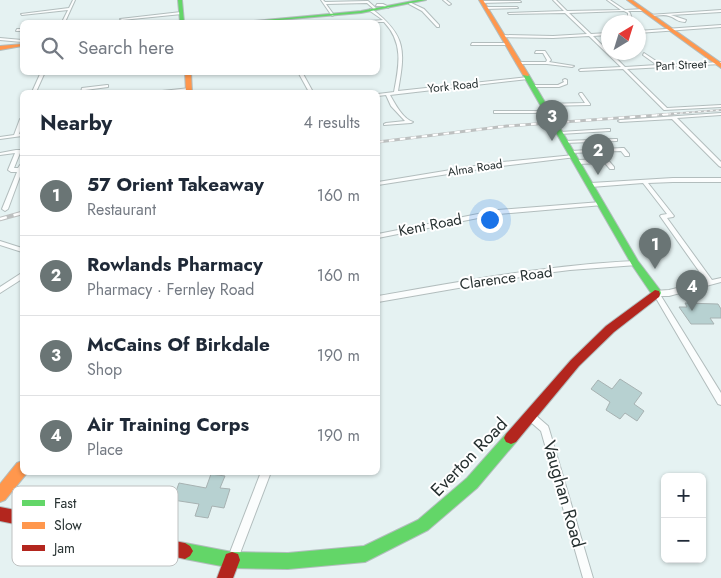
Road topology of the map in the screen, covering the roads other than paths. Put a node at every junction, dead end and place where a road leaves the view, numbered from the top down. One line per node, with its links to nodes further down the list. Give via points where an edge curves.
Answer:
1 (74, 0): 16 (street)
2 (180, 0): 26 (main road)
3 (424, 0): 11 (main road)
4 (444, 0): 13 (street)
5 (554, 0): 19 (street)
6 (603, 0): 7 (street)
7 (608, 0): 17 (street)
8 (630, 0): 21 (main road)
9 (323, 2): 14 (street, via 368,2); 24 (street)
10 (520, 2): 12 (street)
11 (410, 3): 14 (main road); 33 (street, via 423,10 436,27)
12 (483, 3): 15 (street); 40 (main road)
13 (450, 4)
14 (374, 8): 24 (main road); 32 (street)
15 (517, 8)
16 (70, 9): 22 (street); 29 (street)
17 (625, 10): 19 (street); 21 (street); 25 (street)
18 (721, 11): 23 (street)
19 (566, 12): 20 (street); 38 (street)
20 (509, 13)
21 (647, 13): 23 (street); 35 (main road)
22 (22, 14)
23 (666, 14): 27 (street)
24 (332, 15): 30 (main road)
25 (629, 15)
26 (182, 18): 28 (street)
27 (675, 18)
28 (122, 19)
29 (65, 20)
30 (286, 20)
31 (380, 21): 32 (street)
32 (385, 21): 66 (street, via 402,50)
33 (442, 26)
34 (721, 26): 35 (street)
35 (670, 30): 36 (street); 51 (main road)
36 (646, 32)
37 (601, 34): 38 (street)
38 (590, 35): 40 (street); 54 (street)
39 (0, 39): 41 (street)
40 (505, 40): 42 (street); 49 (main road)
41 (20, 41)
42 (472, 44)
43 (20, 45): 44 (main road)
44 (0, 48)
45 (536, 52): 50 (street, via 544,52 549,60)
46 (646, 54): 47 (street)
47 (650, 54)
48 (646, 55): 53 (street)
49 (518, 63): 50 (street); 60 (main road)
50 (547, 63): 52 (street)
51 (720, 64): 53 (street, Part Street)
52 (572, 66)
53 (662, 66): 54 (street, Part Street)
54 (624, 68): 55 (street, Part Street); 70 (street, via 666,109)
55 (581, 70)
56 (42, 75): 62 (street)
57 (188, 75): 64 (main road)
58 (302, 75): 65 (street)
59 (565, 80): 60 (street, York Road, via 566,83 559,86)
60 (530, 82): 66 (street, York Road); 71 (main road)
61 (107, 86): 63 (street)
62 (35, 90)
63 (83, 90)
64 (190, 90)
65 (310, 90)
66 (396, 93): 67 (street, York Road)
67 (387, 94): 69 (street, York Road); 76 (street, via 410,122)
68 (580, 94): 71 (street, via 588,104)
69 (380, 95)
70 (721, 106)
71 (545, 108): 74 (street, via 496,111); 81 (main road)
72 (721, 114): 73 (street)
73 (673, 117): 75 (street); 87 (street)
74 (500, 119)
75 (620, 121)
76 (386, 124)
77 (20, 125): 80 (street)
78 (608, 130): 81 (street)
79 (20, 135): 80 (street)
80 (16, 136): 82 (street)
81 (563, 137): 83 (street); 89 (main road)
82 (0, 138)
83 (615, 140)
84 (20, 151): 85 (street); 91 (street, via 10,169)
85 (0, 154)
86 (627, 154): 89 (street, via 622,149)
87 (713, 156): 88 (street); 90 (street)
88 (721, 156)
89 (574, 157): 92 (street, via 606,161); 96 (street, Alma Road, via 492,165); 97 (main road)
90 (721, 164)
91 (20, 168)
92 (612, 168)
93 (20, 173): 99 (street)
94 (721, 180): 95 (street)
95 (644, 181): 97 (street); 106 (street, via 671,216 663,216)
96 (380, 184)
97 (591, 185): 98 (main road)
98 (602, 204): 100 (street, Kent Road, via 498,212); 103 (main road)
99 (5, 209)
100 (380, 236)
101 (0, 243): 102 (street)
102 (20, 249)
103 (635, 263): 108 (main road); 109 (street, Clarence Road, via 517,275)
104 (20, 277): 107 (street)
105 (721, 280): 106 (street)
106 (709, 282): 108 (street, via 669,293)
107 (0, 290)
108 (656, 293): 110 (street); 111 (main road, Everton Road, via 575,363)
109 (380, 299)
110 (721, 401)
111 (530, 416): 116 (main road, Everton Road, via 472,483 423,525 364,554 288,561); 118 (street, Vaughan Road, via 545,429)
112 (20, 470): 114 (main road)
113 (265, 475): 116 (street)
114 (0, 495)
115 (178, 549): 116 (main road, Everton Road)
116 (232, 560): 117 (main road)
117 (225, 578)
118 (588, 578)

